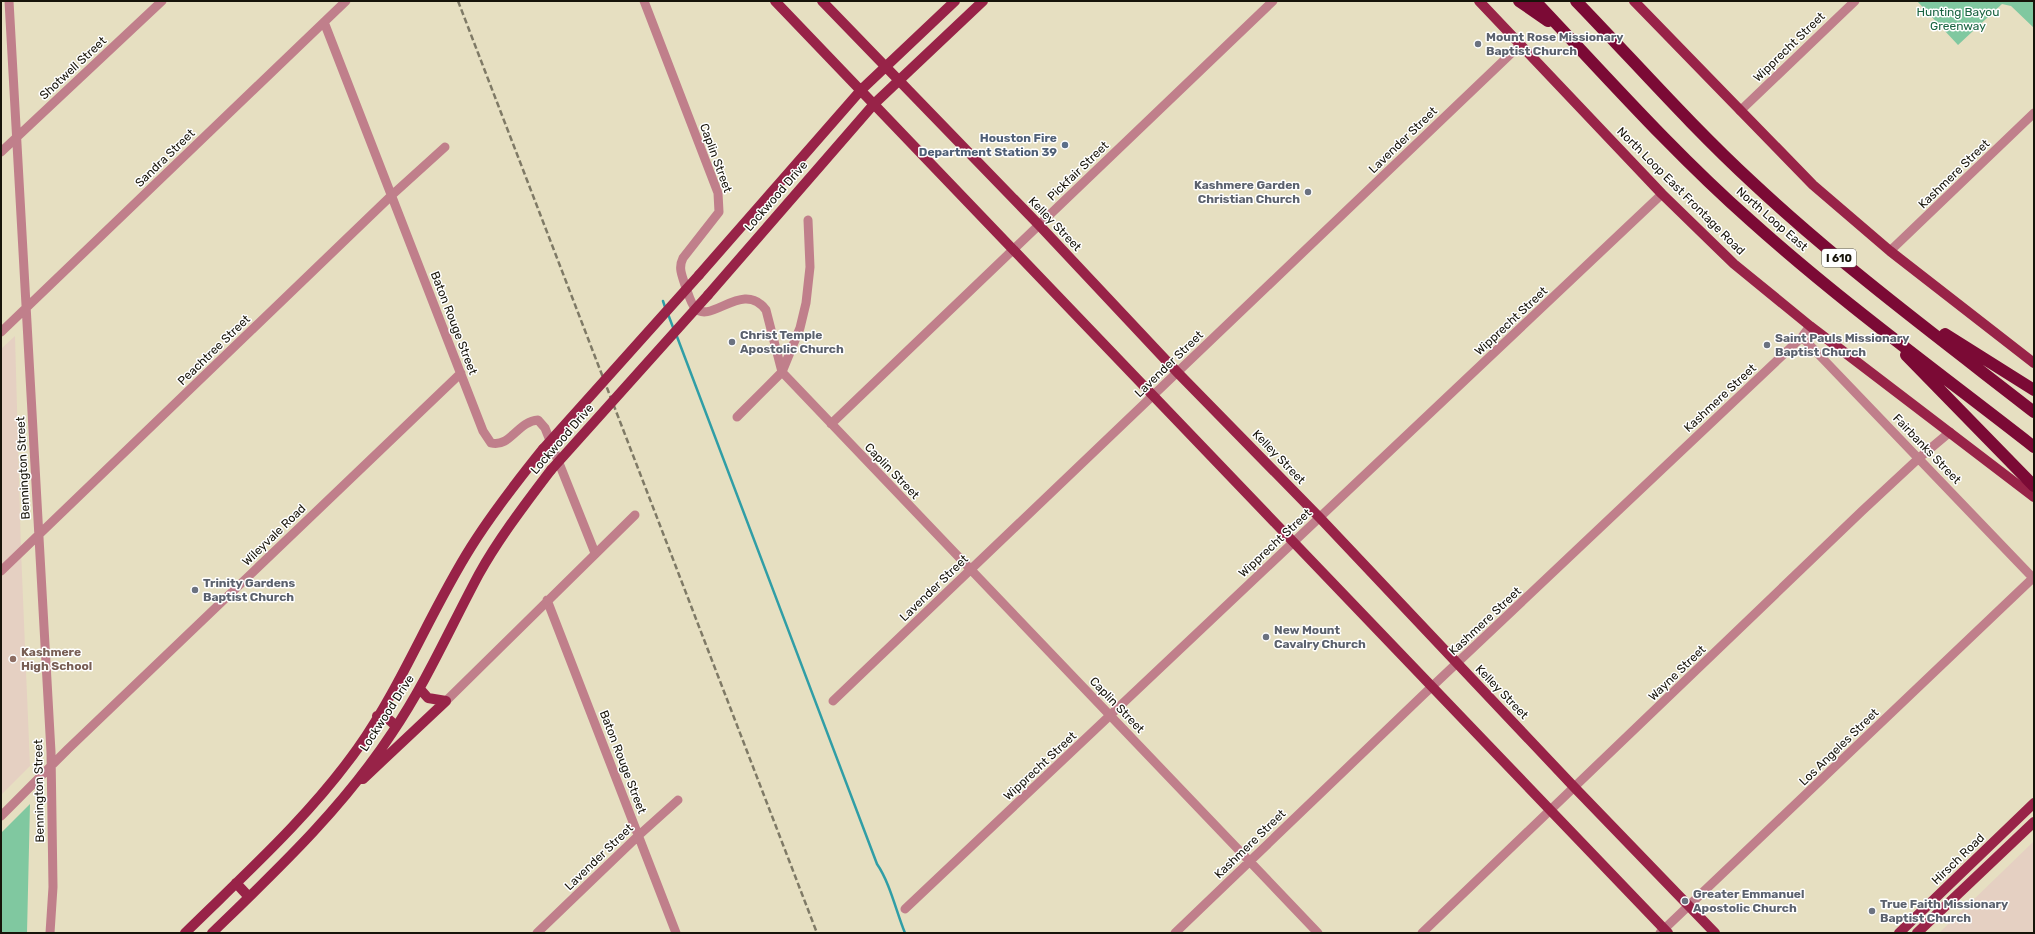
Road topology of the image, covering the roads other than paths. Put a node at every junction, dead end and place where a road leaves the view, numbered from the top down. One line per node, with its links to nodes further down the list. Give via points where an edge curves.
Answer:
1 (9, 1): 27 (street, Bennington Street)
2 (162, 1): 27 (street, Shotwell Street)
3 (346, 1): 18 (street, Sandra Street)
4 (644, 1): 44 (street, Caplin Street, via 718,193 719,212 683,258 681,272 694,306 698,310 711,310 744,298 754,300 763,306)
5 (775, 1): 23 (main road)
6 (822, 1): 21 (main road, Kelley Street)
7 (955, 1): 21 (main road, Lockwood Drive)
8 (983, 1): 22 (main road, Lockwood Drive)
9 (1273, 1): 33 (street, Pickfair Street)
10 (1479, 1): 20 (main road, North Loop East Frontage Road)
11 (1519, 1): 19 (highway)
12 (1535, 1): 19 (highway, North Loop East / I 610)
13 (1576, 1): 17 (highway, North Loop East / I 610)
14 (1580, 1): 17 (highway)
15 (1634, 1): 25 (main road)
16 (1855, 1): 25 (street, Wipprecht Street)
17 (1594, 19): 36 (highway, North Loop East / I 610, via 1635,65 1738,169)
18 (324, 22): 31 (street, Baton Rouge Street); 37 (street, Sandra Street)
19 (1563, 31): 38 (highway, North Loop East / I 610, via 1639,113 1731,203)
20 (1521, 44): 30 (main road, North Loop East Frontage Road); 45 (street, Lavender Street)
21 (885, 66): 22 (main road, Kelley Street); 23 (main road, Lockwood Drive)
22 (899, 80): 24 (main road, Lockwood Drive); 33 (main road, Kelley Street)
23 (861, 90): 24 (main road); 70 (main road, Lockwood Drive, bridge, via 502,499 470,548)
24 (874, 104): 34 (main road); 67 (main road, Lockwood Drive, bridge, via 551,470 480,573)
25 (1740, 111): 35 (main road, via 1813,185)
26 (2034, 113): 35 (street, Kashmere Street)
27 (16, 138): 29 (street, Shotwell Street); 37 (street, Bennington Street)
28 (445, 147): 31 (street, Peachtree Street)
29 (1, 152)
30 (1662, 194): 39 (main road, North Loop East Frontage Road, via 1734,264); 57 (street, Wipprecht Street)
31 (392, 196): 43 (street, Baton Rouge Street); 58 (street, Peachtree Street)
32 (808, 220): 44 (street, via 810,267 806,303 800,328)
33 (1039, 225): 34 (street, Pickfair Street); 45 (main road, Kelley Street)
34 (1013, 250): 47 (main road); 50 (street, Pickfair Street)
35 (1890, 251): 42 (main road)
36 (1883, 295): 46 (highway); 48 (highway, North Loop East / I 610)
37 (26, 307): 40 (street, Sandra Street); 58 (street, Bennington Street)
38 (1873, 322): 52 (highway, North Loop East / I 610); 54 (highway)
39 (1810, 326): 41 (street, Kashmere Street); 51 (main road, North Loop East Frontage Road)
40 (1, 332)
41 (1802, 337): 53 (street, Fairbanks Street); 65 (street, Kashmere Street)
42 (2033, 361)
43 (461, 372): 60 (street, Baton Rouge Street, via 483,431 491,443 504,443 531,420 538,420 546,428); 73 (street, Wileyvale Road)
44 (782, 372): 49 (street); 50 (street, Caplin Street)
45 (1177, 372): 47 (street, Lavender Street); 57 (main road, Kelley Street)
46 (2034, 390)
47 (1154, 395): 59 (main road); 61 (street, Lavender Street)
48 (2034, 412)
49 (737, 417)
50 (831, 424): 61 (street, Caplin Street)
51 (1950, 432): 53 (street, Wayne Street); 55 (main road, North Loop East Frontage Road)
52 (2034, 447)
53 (1919, 458): 63 (street, Fairbanks Street); 74 (street, Wayne Street)
54 (2034, 486)
55 (2034, 497)
56 (635, 515): 60 (street)
57 (1320, 518): 59 (street, Wipprecht Street); 65 (main road, Kelley Street)
58 (39, 535): 62 (street, Peachtree Street); 73 (street, Bennington Street)
59 (1294, 542): 66 (main road); 71 (street, Wipprecht Street)
60 (595, 554): 64 (street)
61 (971, 570): 69 (street, Lavender Street); 71 (street, Caplin Street)
62 (1, 572)
63 (2034, 578): 87 (street, Los Angeles Street)
64 (547, 600): 68 (street); 82 (street, Baton Rouge Street)
65 (1457, 664): 66 (street, Kashmere Street); 74 (main road, Kelley Street)
66 (1432, 687): 78 (main road); 84 (street, Kashmere Street)
67 (420, 689): 68 (main road, via 428,698); 72 (main road, Lockwood Drive)
68 (446, 701): 75 (main road)
69 (833, 701)
70 (377, 716): 72 (main road, via 386,717); 85 (main road, Lockwood Drive, via 358,748 301,818)
71 (1110, 716): 84 (street, Caplin Street); 88 (street, Wipprecht Street)
72 (396, 726): 75 (main road, Lockwood Drive)
73 (52, 765): 79 (street, Wileyvale Road); 91 (street, Bennington Street, via 53,887)
74 (1575, 788): 78 (street, Wayne Street); 87 (main road, Kelley Street)
75 (341, 800): 86 (main road, Lockwood Drive, via 308,840)
76 (678, 800): 82 (street, Lavender Street)
77 (2034, 803): 81 (main road, Hirsch Road)
78 (1550, 811): 90 (main road); 98 (street, Wayne Street)
79 (1, 816)
80 (2034, 822): 83 (main road, Hirsch Road)
81 (2010, 826): 83 (main road); 89 (main road, Hirsch Road)
82 (638, 836): 94 (street, Lavender Street); 95 (street, Baton Rouge Street)
83 (2020, 836): 100 (main road, Hirsch Road)
84 (1249, 861): 96 (street, Kashmere Street); 97 (street, Caplin Street)
85 (236, 883): 86 (main road); 92 (main road, Lockwood Drive)
86 (250, 897): 93 (main road, Lockwood Drive)
87 (1690, 906): 90 (street, Los Angeles Street); 99 (main road, Kelley Street)
88 (905, 910)
89 (1906, 931)
90 (1664, 932)
91 (50, 933)
92 (185, 933)
93 (212, 933)
94 (537, 933)
95 (676, 933)
96 (1175, 933)
97 (1318, 933)
98 (1422, 933)
99 (1715, 933)
100 (1917, 933)

